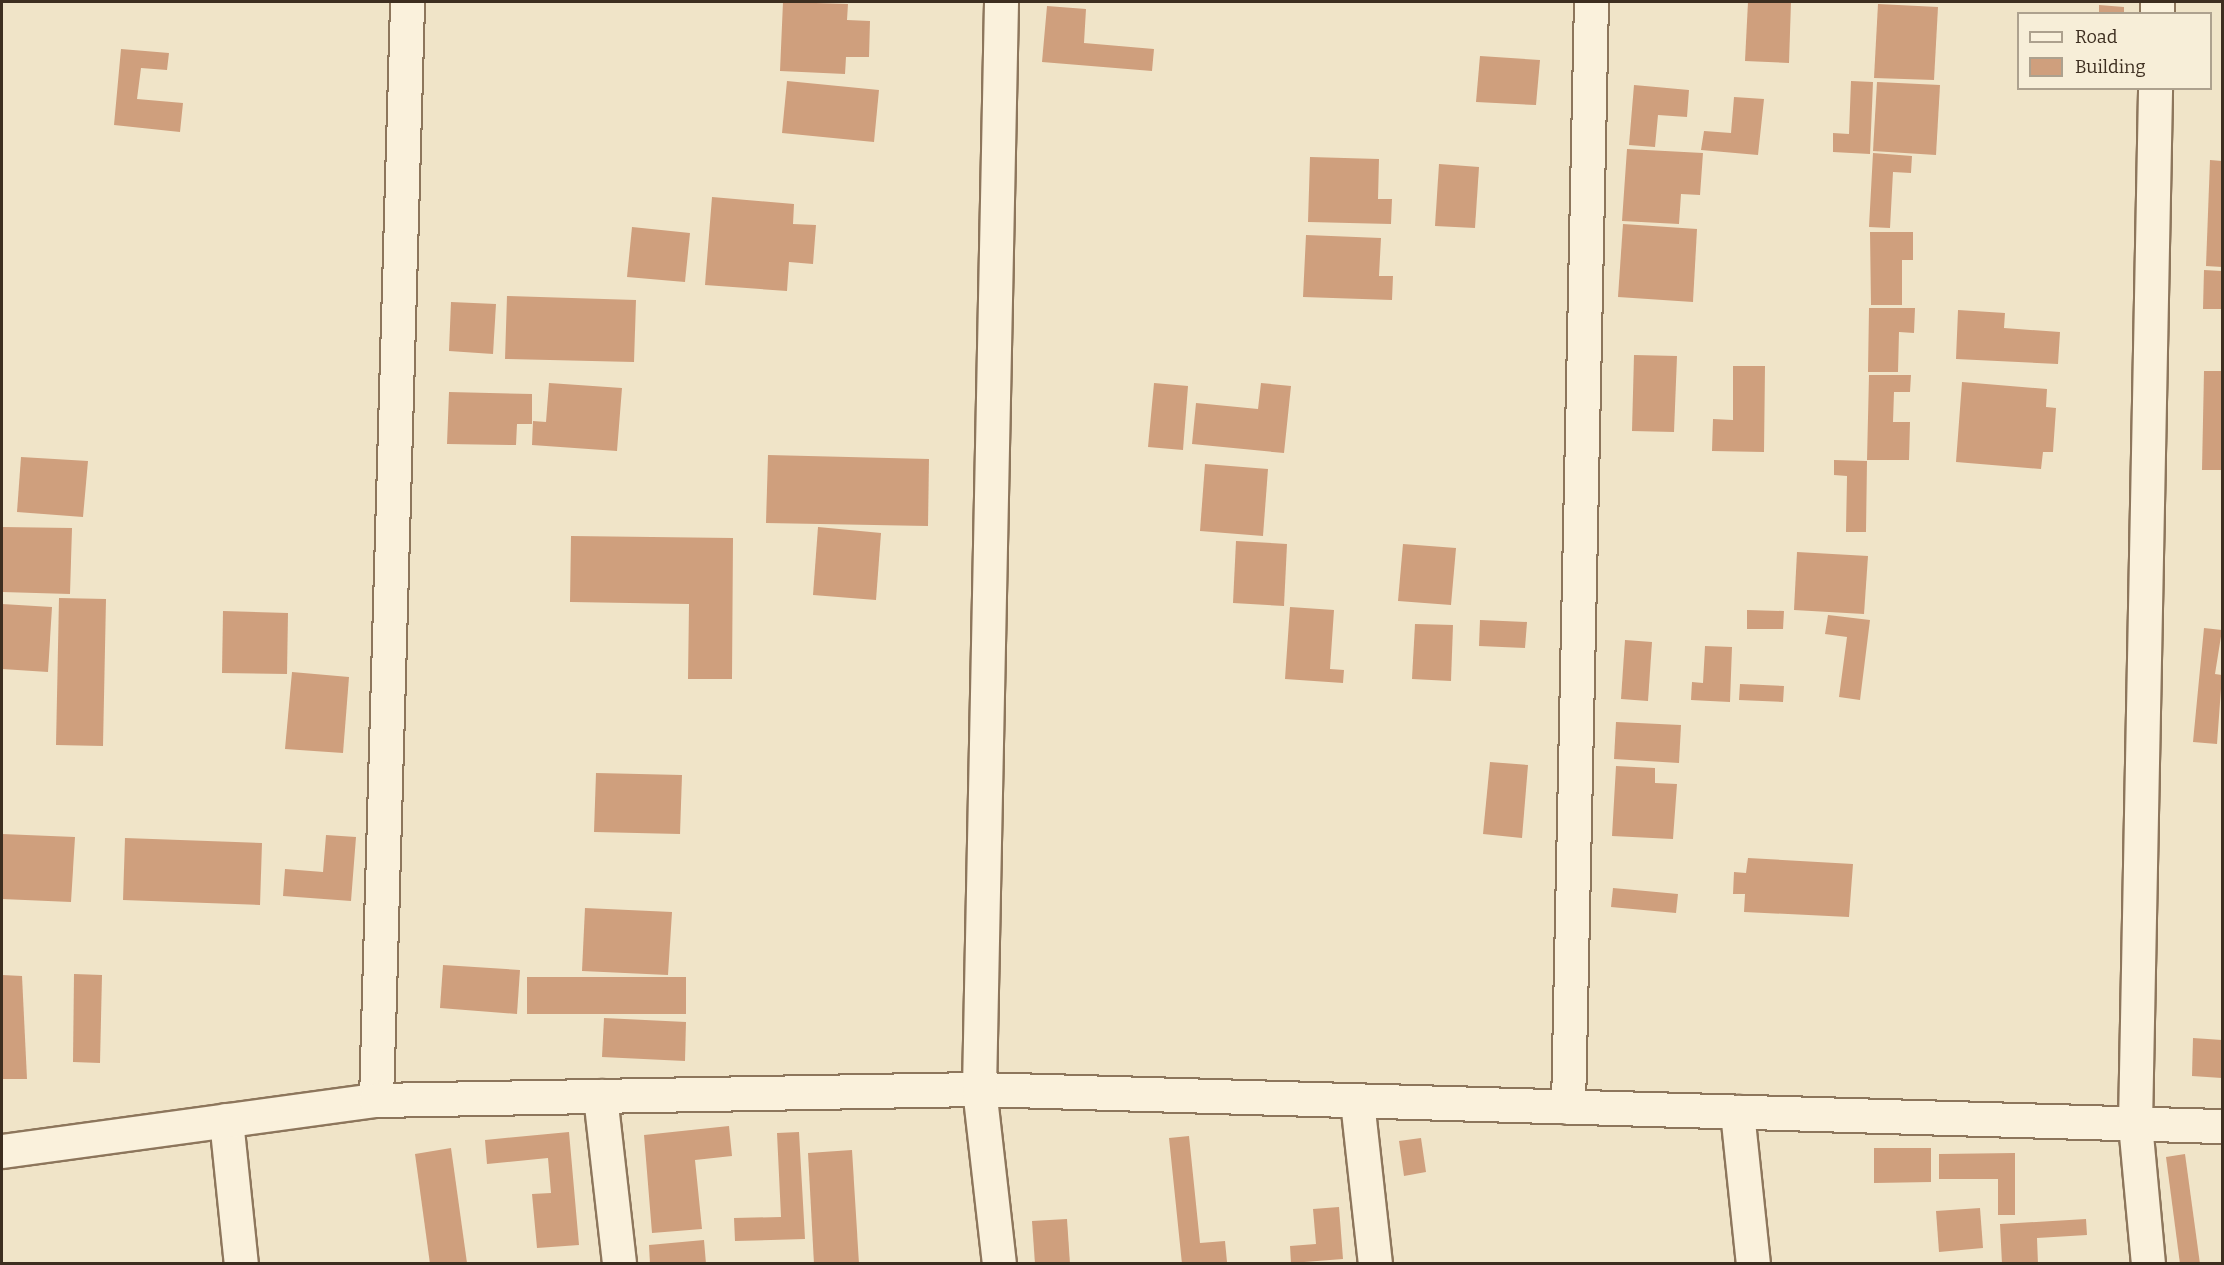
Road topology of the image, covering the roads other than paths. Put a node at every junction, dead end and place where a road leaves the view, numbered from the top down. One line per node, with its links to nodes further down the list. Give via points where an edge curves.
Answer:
1 (407, 2): 7 (street)
2 (1001, 2): 5 (street)
3 (1591, 2): 9 (street)
4 (2155, 90): 12 (street)
5 (979, 1089): 6 (street); 8 (street); 17 (street)
6 (600, 1096): 7 (street); 16 (street)
7 (376, 1100): 11 (street)
8 (1357, 1101): 9 (street); 18 (street)
9 (1568, 1107): 10 (street)
10 (1737, 1112): 12 (street); 19 (street)
11 (226, 1120): 14 (street); 15 (street)
12 (2135, 1124): 13 (street); 20 (street)
13 (2223, 1126)
14 (2, 1151)
15 (241, 1263)
16 (619, 1263)
17 (999, 1263)
18 (1375, 1263)
19 (1753, 1263)
20 (2148, 1263)

